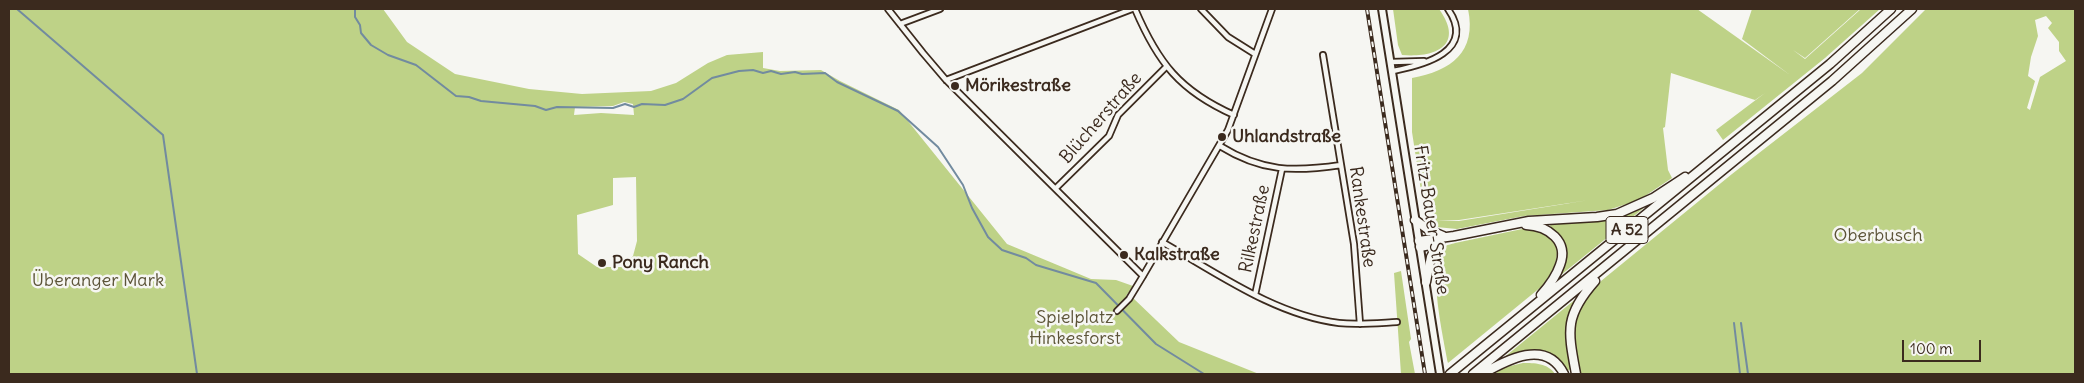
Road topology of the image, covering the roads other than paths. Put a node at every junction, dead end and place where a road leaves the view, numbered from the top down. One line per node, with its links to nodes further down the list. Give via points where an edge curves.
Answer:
1 (888, 9): 10 (street)
2 (940, 9): 10 (street)
3 (1134, 9): 15 (street, via 1147,38); 17 (street)
4 (1201, 9): 11 (street, via 1228,37)
5 (1272, 9): 11 (street)
6 (1382, 9): 14 (main road, Fritz-Bauer-Straße)
7 (1448, 9): 13 (street, via 1454,19 1456,38 1447,52)
8 (1891, 9): 20 (highway, A 52)
9 (1912, 9): 31 (highway, A 52, via 1825,88)
10 (900, 24): 17 (street)
11 (1255, 54): 18 (street)
12 (1322, 54): 21 (street, Rankestraße)
13 (1427, 61): 14 (street); 16 (street)
14 (1391, 62): 16 (main road, Fritz-Bauer-Straße)
15 (1166, 67): 18 (street, via 1198,97); 23 (street, Blücherstraße, via 1118,115 1109,136)
16 (1393, 71): 24 (main road, Fritz-Bauer-Straße)
17 (946, 80): 23 (street)
18 (1234, 115): 19 (street)
19 (1220, 146): 22 (street, via 1246,160); 28 (street)
20 (1722, 153): 25 (highway, via 1635,208 1597,217); 35 (highway, A 52)
21 (1341, 165): 22 (street); 38 (street, Rankestraße, via 1354,244)
22 (1282, 169): 34 (street, Rilkestraße)
23 (1056, 188): 32 (street)
24 (1415, 220): 26 (highway); 29 (main road, Fritz-Bauer-Straße)
25 (1517, 224): 27 (highway); 35 (highway, via 1541,226 1549,230 1560,245 1561,264)
26 (1444, 236): 27 (highway); 29 (highway)
27 (1454, 236): 30 (highway)
28 (1162, 242): 32 (street); 34 (street)
29 (1419, 244): 30 (highway); 33 (main road, Fritz-Bauer-Straße)
30 (1438, 244): 33 (highway, via 1431,257)
31 (1609, 264): 41 (highway, A 52); 44 (highway, via 1575,306 1571,317)
32 (1143, 276): 36 (street)
33 (1426, 282): 40 (main road, Fritz-Bauer-Straße)
34 (1255, 295): 38 (street, via 1306,316)
35 (1532, 308): 39 (highway, A 52)
36 (1117, 312)
37 (1397, 322): 38 (street)
38 (1360, 324)
39 (1453, 372)
40 (1440, 374)
41 (1473, 374)
42 (1482, 374): 43 (highway, via 1525,354 1544,356)
43 (1564, 374)
44 (1576, 374)

